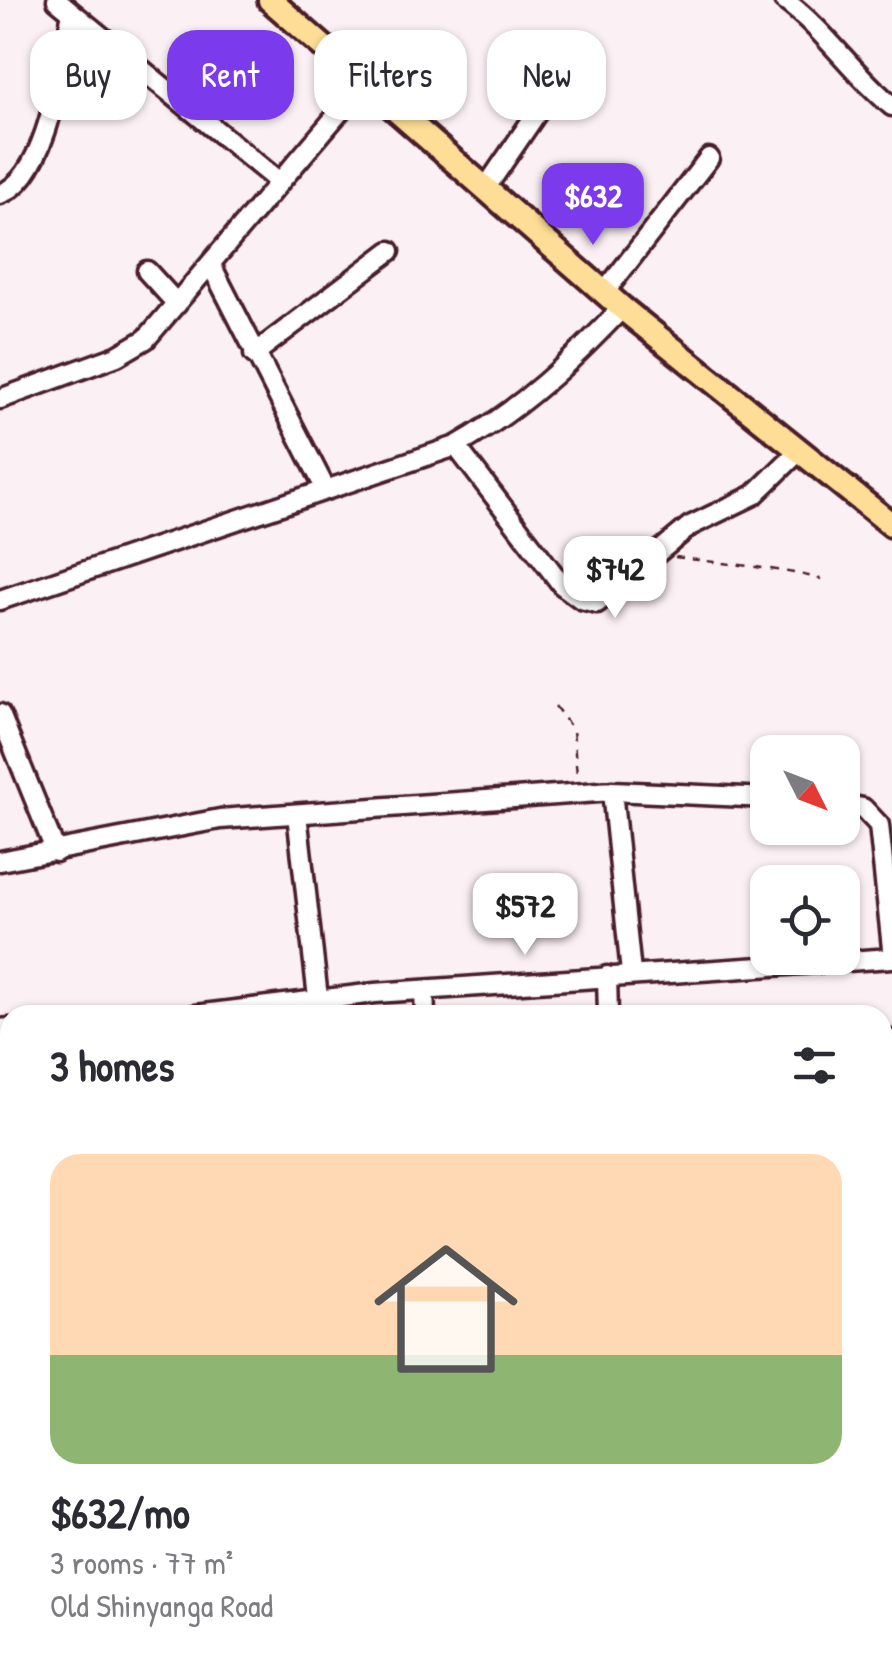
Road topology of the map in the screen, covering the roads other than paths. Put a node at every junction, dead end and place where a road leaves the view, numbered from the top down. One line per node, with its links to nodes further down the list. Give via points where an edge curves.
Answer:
1 (270, 0): 4 (main road)
2 (784, 0): 5 (street)
3 (64, 6): 10 (street); 12 (street, via 42,138 27,175)
4 (314, 38)
5 (892, 106)
6 (332, 120): 10 (street)
7 (408, 120): 11 (main road)
8 (532, 120): 11 (street)
9 (708, 158): 16 (street)
10 (278, 180): 14 (street)
11 (485, 189): 16 (main road)
12 (0, 194)
13 (390, 251): 18 (street)
14 (212, 265): 17 (street); 18 (street)
15 (147, 271): 17 (street)
16 (614, 300): 20 (street, via 540,391); 21 (main road)
17 (177, 304): 19 (street, via 134,349)
18 (254, 354): 22 (street)
19 (0, 399)
20 (456, 446): 21 (street, via 562,586 597,602 690,526 754,495); 22 (street)
21 (798, 451): 23 (main road)
22 (326, 488): 24 (street)
23 (892, 525)
24 (0, 600)
25 (0, 714): 30 (street)
26 (612, 791): 27 (street); 29 (street); 34 (street)
27 (750, 797)
28 (860, 807): 32 (street, via 879,825)
29 (297, 814): 30 (street, via 220,819); 37 (street)
30 (56, 852): 31 (street)
31 (0, 861)
32 (892, 948)
33 (892, 958): 34 (street)
34 (631, 974): 35 (street)
35 (607, 976): 36 (street); 40 (street)
36 (424, 990): 37 (street); 39 (street)
37 (318, 998): 38 (street)
38 (286, 1005)
39 (425, 1005)
40 (608, 1005)

